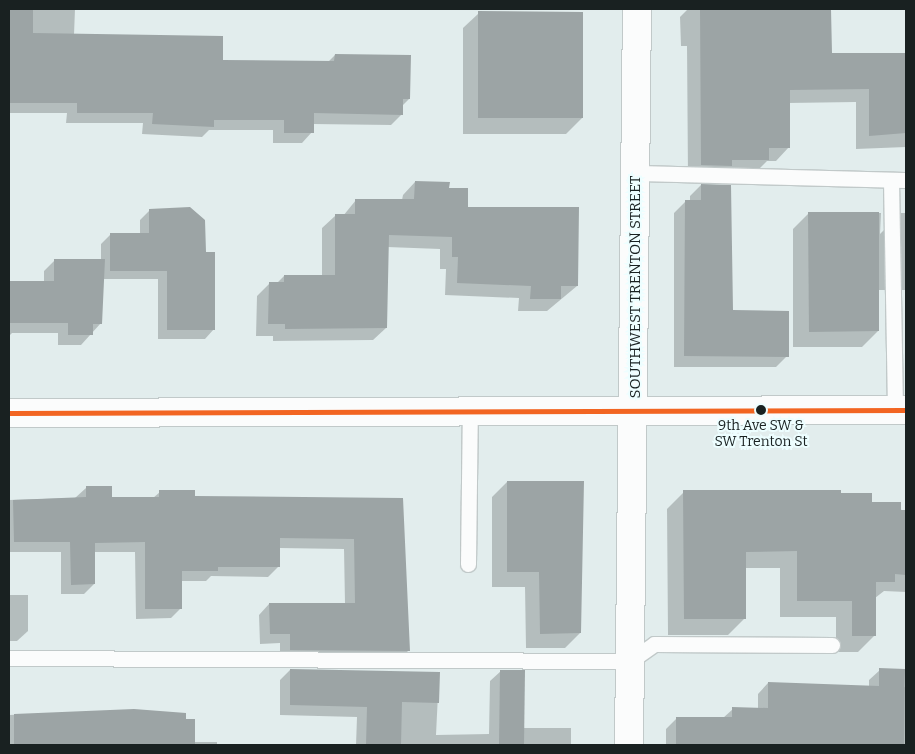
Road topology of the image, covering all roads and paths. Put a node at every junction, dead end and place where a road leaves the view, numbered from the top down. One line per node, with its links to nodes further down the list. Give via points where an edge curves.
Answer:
1 (637, 9): 2 (street, SOUTHWEST TRENTON STREET)
2 (637, 173): 3 (lane); 6 (street, SOUTHWEST TRENTON STREET)
3 (899, 180): 4 (lane)
4 (901, 410): 6 (street)
5 (470, 411): 6 (street); 7 (street); 8 (lane)
6 (634, 411): 11 (street, SOUTHWEST TRENTON STREET)
7 (9, 413)
8 (468, 564)
9 (832, 645): 11 (lane, via 654,644)
10 (9, 658): 11 (lane)
11 (630, 662): 12 (street, SOUTHWEST TRENTON STREET)
12 (628, 745)

